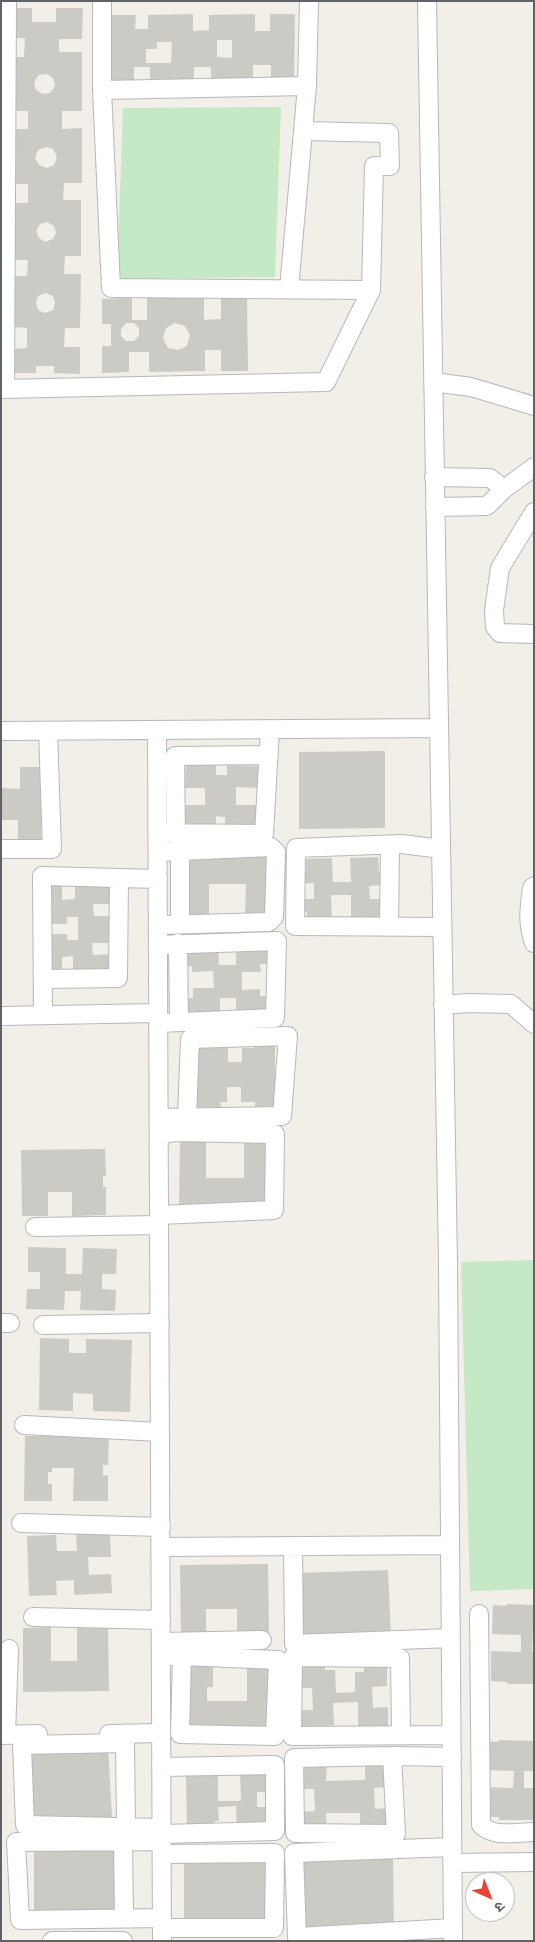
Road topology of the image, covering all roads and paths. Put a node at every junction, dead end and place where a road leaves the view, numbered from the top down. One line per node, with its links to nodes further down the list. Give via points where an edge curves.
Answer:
1 (7, 1): 11 (street)
2 (102, 1): 6 (street)
3 (308, 1): 5 (street)
4 (427, 1): 10 (street)
5 (306, 86): 6 (street); 7 (street)
6 (102, 90): 8 (street, via 111,288)
7 (302, 131): 8 (street); 9 (street, via 389,133 390,166 374,166)
8 (289, 289): 9 (street)
9 (371, 290): 11 (street, via 326,382)
10 (433, 382): 12 (street, via 471,387); 14 (street)
11 (3, 389)
12 (534, 406)
13 (534, 467): 15 (street)
14 (434, 477): 15 (street, via 490,478); 16 (street)
15 (504, 489): 16 (street, via 487,506)
16 (435, 507): 19 (street)
17 (534, 512): 18 (street, via 500,568 494,610 495,627 500,633)
18 (534, 634)
19 (439, 728): 21 (street); 29 (street)
20 (157, 730): 21 (street); 23 (street); 25 (street)
21 (270, 730): 24 (street)
22 (1, 731): 23 (street)
23 (48, 731): 28 (street, via 52,849)
24 (269, 755): 26 (street, via 264,834); 26 (street, via 175,756)
25 (158, 833): 26 (street); 31 (street)
26 (176, 833)
27 (390, 845): 29 (street); 37 (street); 37 (street, via 296,848 295,926)
28 (1, 849)
29 (441, 849): 38 (street)
30 (180, 851): 31 (street); 35 (street); 35 (street, via 271,847 276,852 274,917 269,922)
31 (158, 852): 33 (street)
32 (119, 879): 33 (street); 42 (street, via 118,978); 42 (street, via 42,876)
33 (158, 879): 36 (street)
34 (534, 886): 39 (street, via 528,925)
35 (180, 924): 36 (street)
36 (158, 925): 41 (street)
37 (389, 927): 38 (street)
38 (442, 927): 43 (street)
39 (534, 943)
40 (178, 944): 41 (street); 47 (street); 47 (street, via 277,941 275,1018)
41 (158, 945): 46 (street)
42 (43, 980): 44 (street)
43 (443, 1005): 48 (street, via 511,1004); 59 (street)
44 (43, 1015): 45 (street); 46 (street)
45 (1, 1016)
46 (158, 1018): 47 (street); 50 (street)
47 (179, 1022)
48 (534, 1024)
49 (187, 1118): 49 (street, via 282,1116 288,1036 190,1039); 50 (street)
50 (159, 1126): 51 (street); 51 (street, via 177,1132 275,1134 274,1210)
51 (159, 1220): 52 (street); 53 (street)
52 (35, 1227)
53 (160, 1323): 54 (street); 56 (street)
54 (43, 1325)
55 (24, 1425): 56 (street)
56 (160, 1432): 58 (street)
57 (21, 1523): 58 (street)
58 (160, 1527): 61 (street)
59 (450, 1545): 60 (street); 65 (street)
60 (293, 1546): 61 (street); 65 (street, via 294,1644)
61 (161, 1547): 64 (street)
62 (479, 1614): 77 (street, via 481,1825 493,1833)
63 (33, 1617): 64 (street)
64 (161, 1620): 68 (street)
65 (451, 1638): 73 (street)
66 (262, 1640): 68 (street)
67 (9, 1648): 72 (street)
68 (161, 1649): 69 (street); 70 (street)
69 (182, 1656): 69 (street, via 180,1734 275,1736 278,1660)
70 (161, 1733): 72 (street); 76 (street)
71 (402, 1734): 71 (street, via 292,1736 293,1657 400,1658); 73 (street)
72 (4, 1735)
73 (451, 1735): 75 (street)
74 (392, 1756): 74 (street, via 294,1758 295,1833 396,1834); 75 (street)
75 (452, 1758): 80 (street)
76 (161, 1767): 79 (street); 79 (street, via 275,1765 275,1831)
77 (534, 1832)
78 (124, 1834): 78 (street, via 25,1825 22,1745 125,1743); 79 (street); 82 (street); 82 (street, via 16,1842 20,1920)
79 (162, 1839): 83 (street); 83 (street, via 275,1852 274,1928)
80 (452, 1855): 81 (street); 84 (street); 84 (street, via 294,1853 297,1937)
81 (534, 1862)
82 (124, 1918): 83 (street)
83 (162, 1929)
84 (453, 1934)
85 (52, 1941): 86 (street)
86 (123, 1941)

